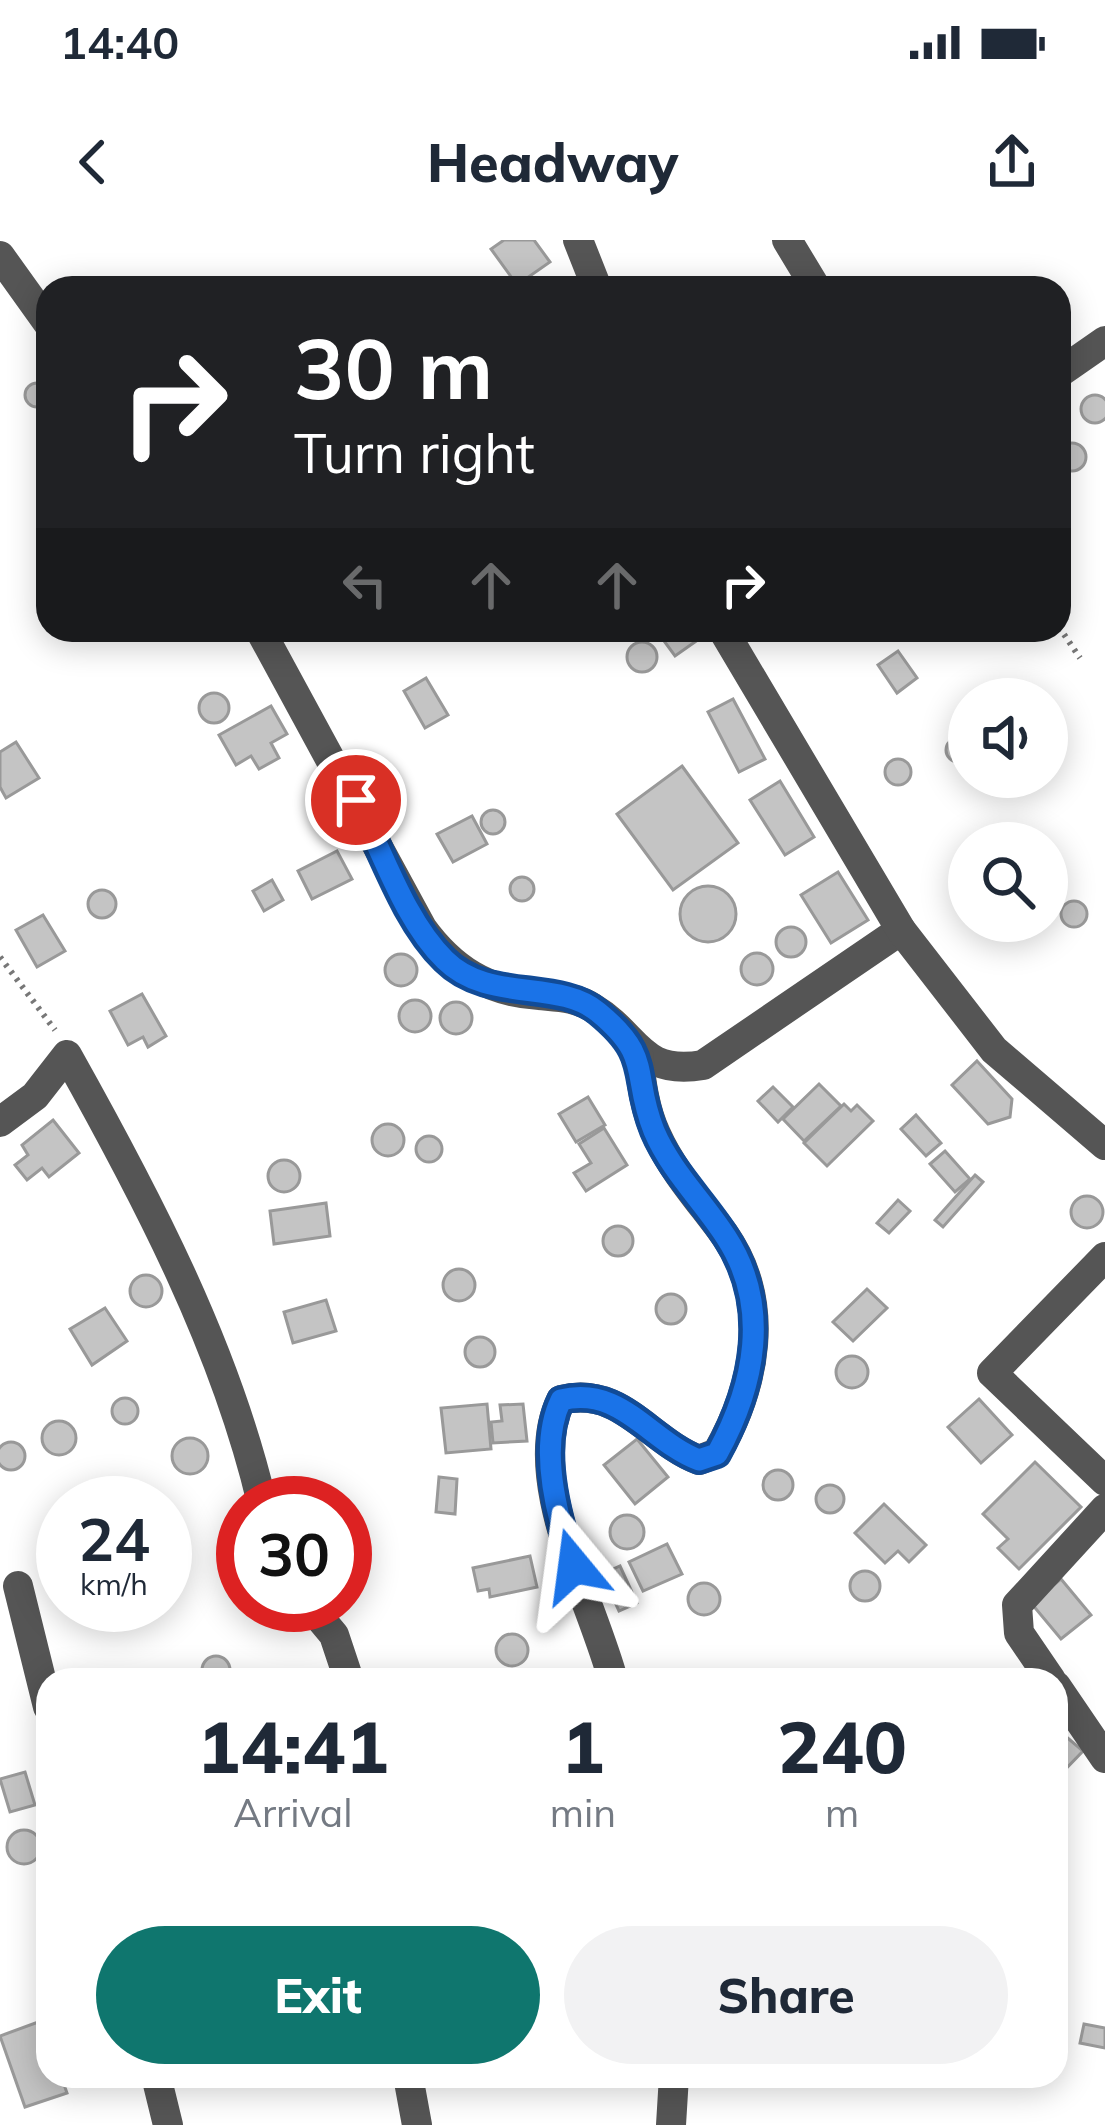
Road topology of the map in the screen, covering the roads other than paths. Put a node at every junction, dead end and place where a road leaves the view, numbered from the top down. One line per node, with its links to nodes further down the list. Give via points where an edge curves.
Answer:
1 (578, 240): 4 (street)
2 (787, 240): 5 (street)
3 (0, 256): 6 (street)
4 (592, 276)
5 (809, 276)
6 (36, 306)
7 (1105, 341): 8 (street)
8 (1071, 365)
9 (267, 642): 12 (street, via 446,962 499,988 563,995 595,1008)
10 (730, 642): 11 (street)
11 (902, 930): 12 (street, via 704,1065 682,1069); 14 (street, via 994,1050)
12 (638, 1053): 23 (street, via 655,1133 744,1269 754,1345 717,1454 699,1460 680,1453 608,1400 561,1400 550,1421 561,1530)
13 (0, 1122): 16 (street, via 35,1096 68,1055 209,1345)
14 (1105, 1145)
15 (1105, 1256): 17 (street, via 992,1372)
16 (256, 1476)
17 (1105, 1481)
18 (1105, 1509): 24 (street, via 1017,1605 1019,1634)
19 (18, 1586): 21 (street)
20 (331, 1632): 22 (street)
21 (38, 1668)
22 (345, 1668)
23 (609, 1668)
24 (1043, 1668)
25 (1068, 1704): 26 (street)
26 (1105, 1758)
27 (159, 2088): 30 (street)
28 (410, 2088): 31 (street)
29 (673, 2088): 32 (street)
30 (167, 2125)
31 (416, 2125)
32 (671, 2125)

